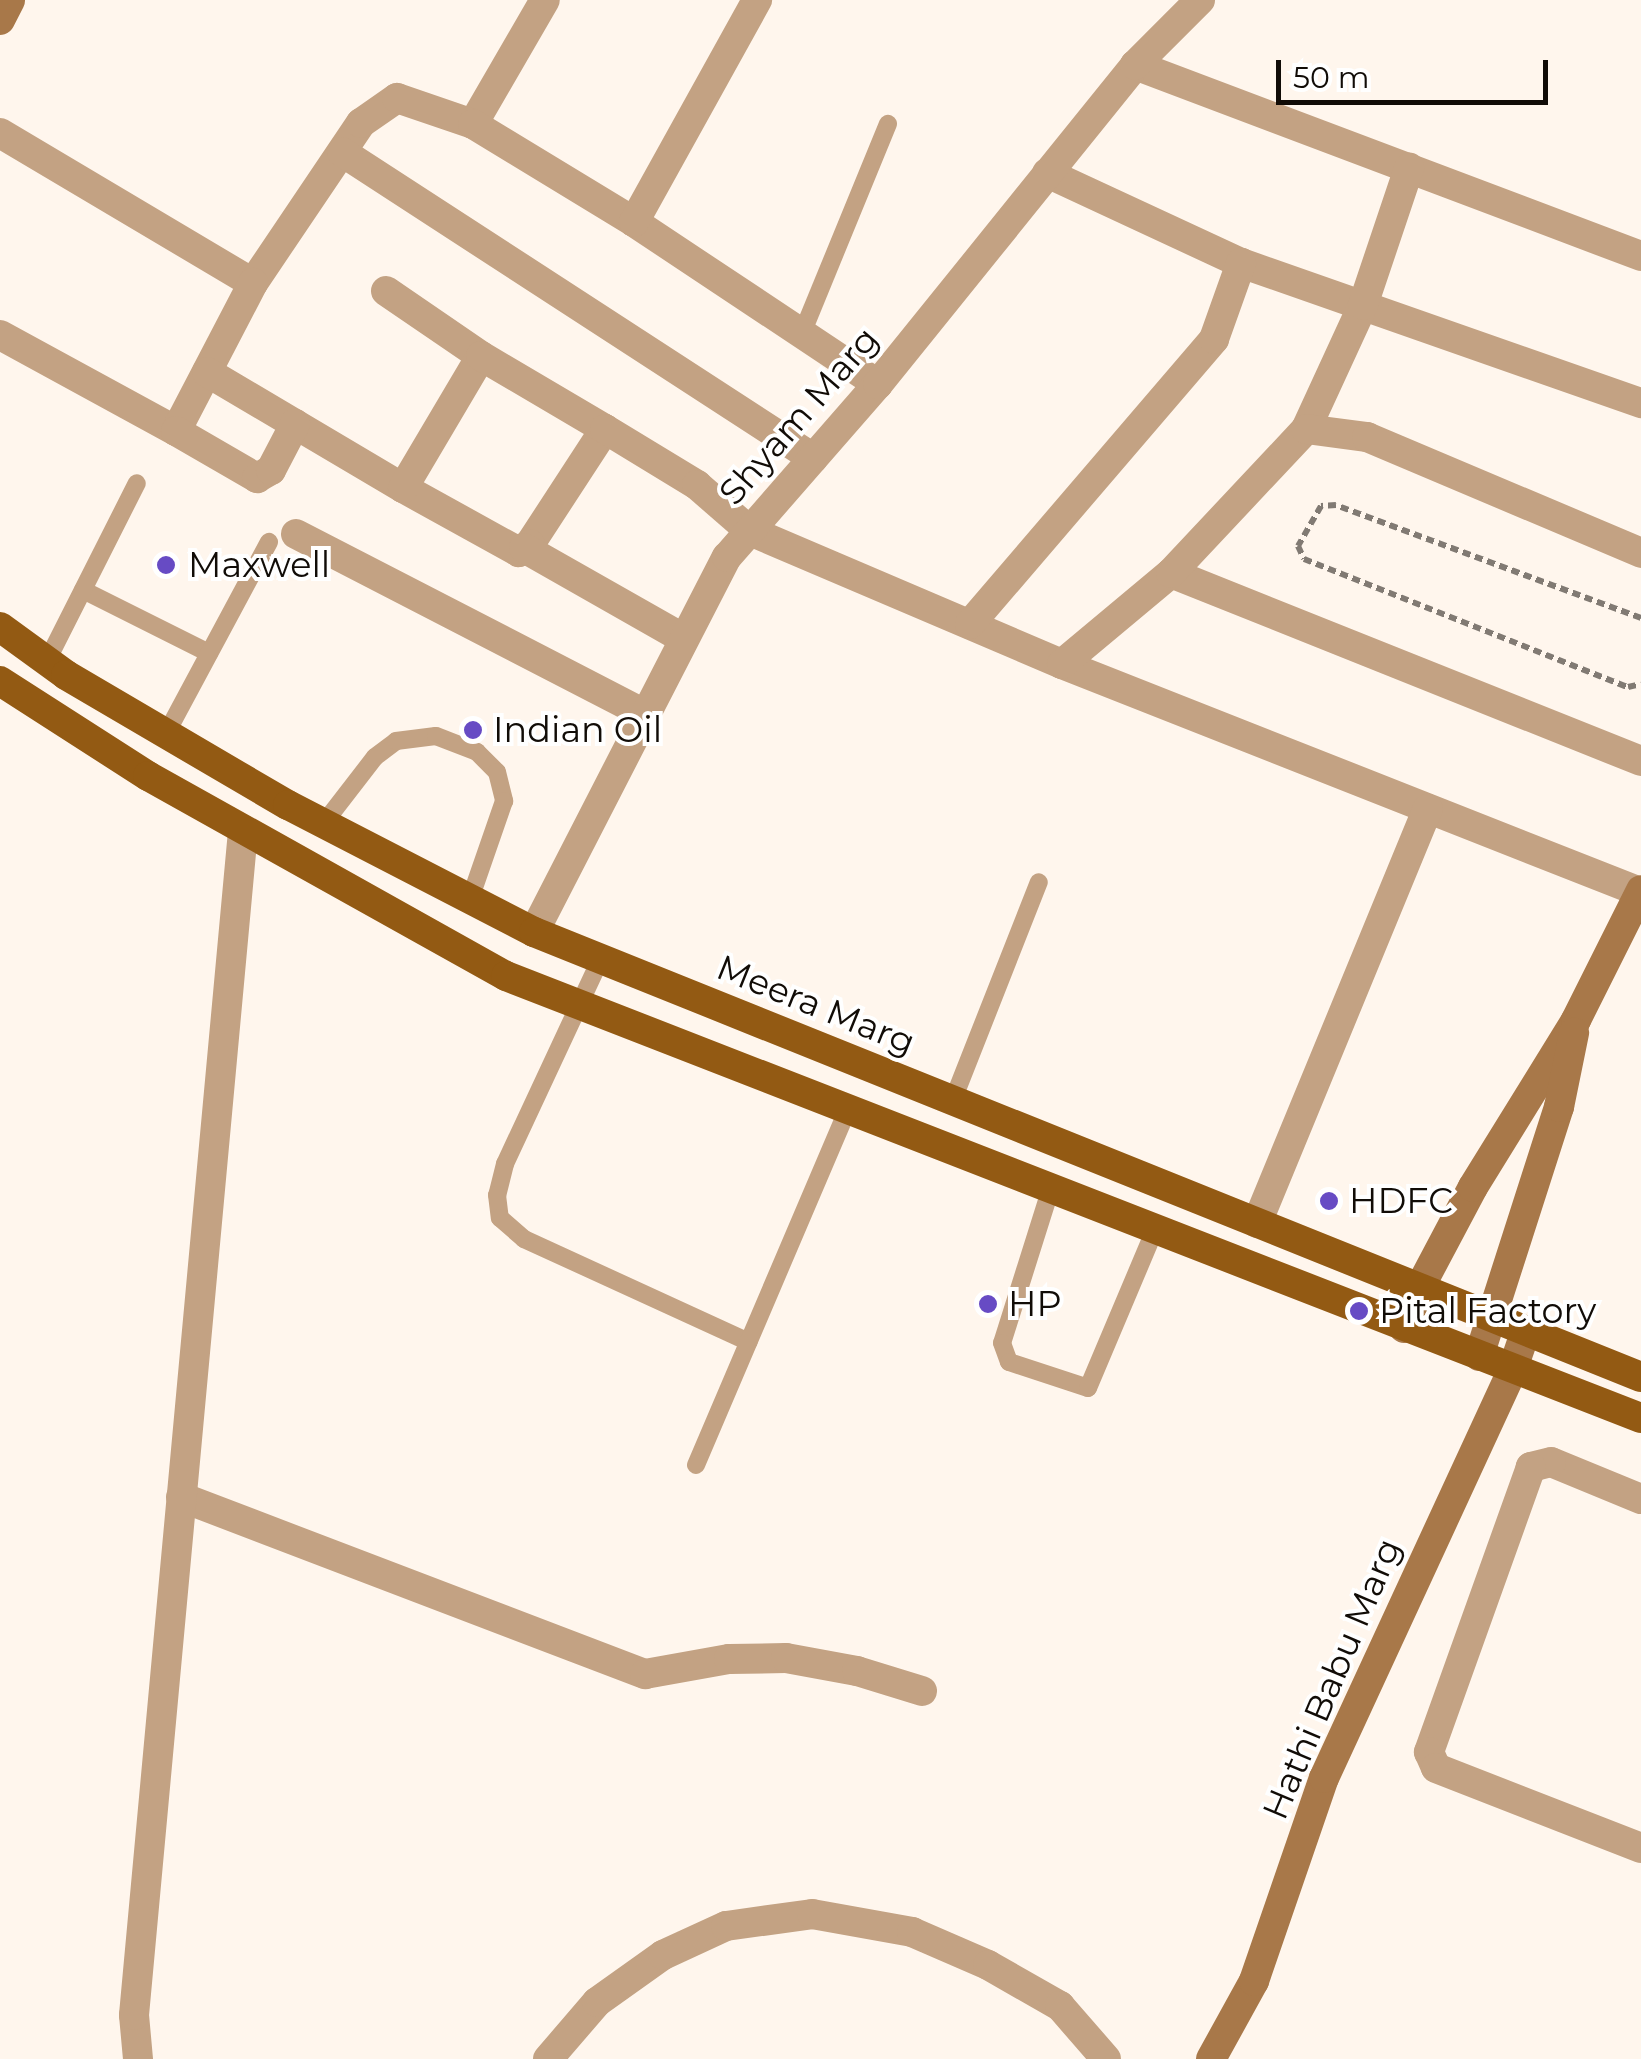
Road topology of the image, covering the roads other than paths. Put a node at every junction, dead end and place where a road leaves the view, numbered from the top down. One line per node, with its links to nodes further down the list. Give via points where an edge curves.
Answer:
1 (10, 0): 5 (street)
2 (546, 0): 7 (street)
3 (1200, 0): 6 (street, Shyam Marg)
4 (744, 4): 13 (street)
5 (0, 20)
6 (1136, 65): 11 (street); 12 (street, Shyam Marg)
7 (473, 124): 10 (street, via 397,98 361,123); 13 (street)
8 (888, 124): 19 (lane)
9 (0, 133): 16 (street)
10 (342, 152): 16 (street); 29 (street)
11 (1409, 168): 14 (street); 18 (street)
12 (1047, 173): 15 (street); 23 (street, Shyam Marg)
13 (634, 222): 19 (street)
14 (1641, 256)
15 (1241, 262): 18 (street); 38 (street, via 1214,339)
16 (253, 283): 22 (street)
17 (386, 291): 21 (street)
18 (1363, 306): 24 (street); 27 (street)
19 (803, 331): 23 (street)
20 (0, 335): 28 (street)
21 (482, 356): 26 (street); 31 (street)
22 (207, 372): 25 (street); 28 (street)
23 (878, 384): 29 (street, Shyam Marg)
24 (1641, 403)
25 (295, 424): 28 (street, via 271,470 257,478); 31 (street)
26 (605, 429): 32 (street, via 697,485); 34 (street)
27 (1306, 430): 35 (street, via 1366,437); 36 (street)
28 (176, 432)
29 (813, 458): 32 (street, Shyam Marg)
30 (138, 482): 37 (lane)
31 (403, 488): 34 (street, via 505,546)
32 (750, 530): 38 (street); 40 (street, Shyam Marg, via 727,557)
33 (282, 538): 41 (lane); 45 (street)
34 (524, 548): 40 (street)
35 (1641, 553)
36 (1172, 573): 43 (street); 47 (street)
37 (83, 590): 41 (lane); 42 (lane)
38 (970, 624): 43 (street)
39 (0, 627): 42 (main road, Meera Marg)
40 (684, 640): 45 (street, Shyam Marg)
41 (209, 653): 46 (lane)
42 (47, 661): 46 (main road, Meera Marg)
43 (1062, 664): 48 (street)
44 (0, 681): 50 (main road)
45 (646, 715): 54 (street, Shyam Marg)
46 (166, 734): 49 (main road, Meera Marg)
47 (1641, 762)
48 (1428, 809): 52 (street); 61 (street)
49 (324, 823): 53 (main road, Meera Marg); 53 (lane, via 396,741 436,736 477,752 497,772 504,801)
50 (242, 830): 56 (main road, via 506,976); 73 (street)
51 (1039, 882): 58 (lane)
52 (1640, 891): 57 (street)
53 (470, 899): 54 (main road, Meera Marg)
54 (534, 932): 55 (main road, Meera Marg)
55 (601, 958): 56 (lane); 58 (main road, Meera Marg)
56 (576, 1006): 59 (main road); 67 (lane, via 506,1164 497,1195 500,1218 524,1239)
57 (1576, 1020): 63 (street); 64 (street, via 1559,1107)
58 (953, 1100): 61 (main road, Meera Marg)
59 (847, 1111): 60 (main road); 67 (lane)
60 (1050, 1191): 62 (main road); 62 (lane, via 1002,1343 1009,1362 1088,1388)
61 (1257, 1223): 63 (main road, Meera Marg)
62 (1154, 1232): 65 (main road)
63 (1418, 1289): 64 (main road, Meera Marg); 65 (street)
64 (1494, 1319): 66 (main road, Meera Marg); 68 (street)
65 (1404, 1328): 68 (main road)
66 (1526, 1330): 69 (street, Hathi Babu Marg); 70 (main road, Meera Marg)
67 (748, 1342): 72 (lane)
68 (1479, 1356): 69 (main road)
69 (1512, 1371): 71 (main road); 80 (street, Hathi Babu Marg, via 1324,1778 1254,1981)
70 (1641, 1377)
71 (1641, 1418)
72 (696, 1465)
73 (181, 1497): 75 (street, via 645,1674 730,1658 786,1658); 77 (street, via 134,2015)
74 (1641, 1498): 76 (street, via 1551,1462 1532,1468 1429,1752 1436,1768)
75 (922, 1690)
76 (1641, 1848)
77 (138, 2059)
78 (548, 2059): 79 (street, via 597,2002 663,1954 726,1926 812,1914 912,1932 988,1964 1060,2006)
79 (1106, 2059)
80 (1210, 2059)

